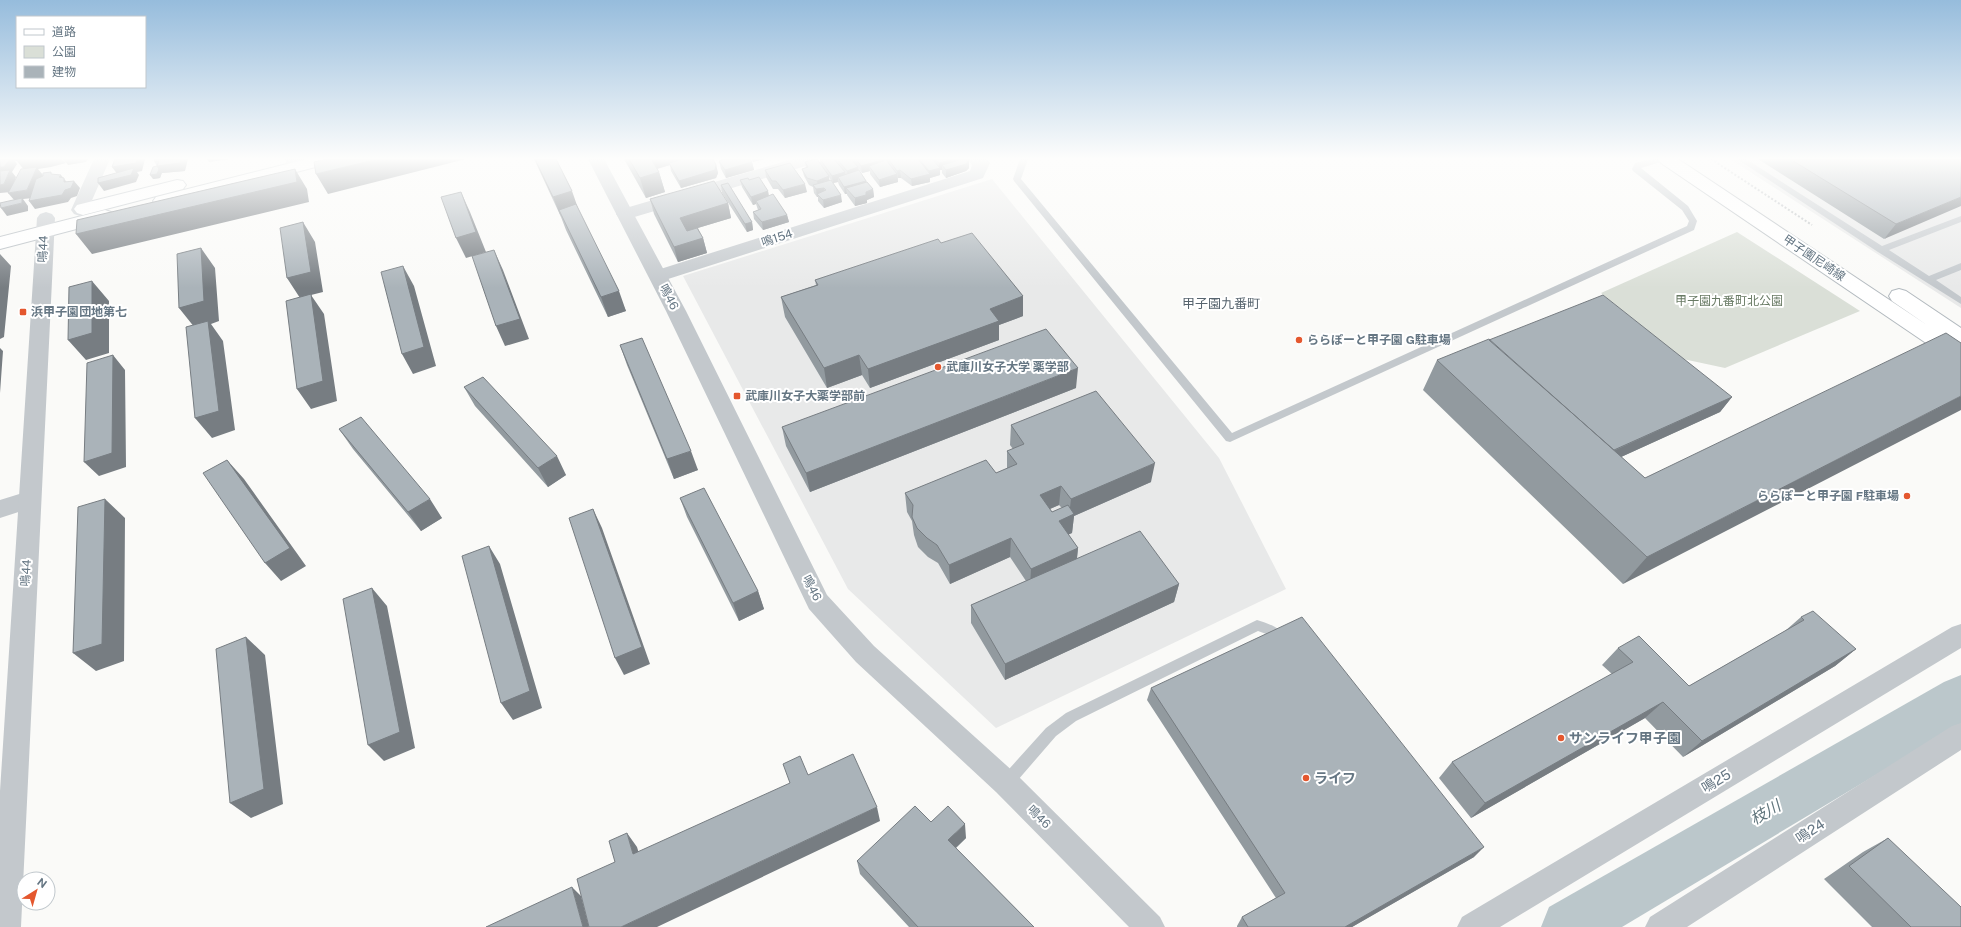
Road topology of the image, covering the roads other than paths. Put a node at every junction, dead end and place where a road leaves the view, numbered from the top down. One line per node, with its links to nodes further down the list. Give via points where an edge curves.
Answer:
1 (83, 202): 12 (street)
2 (113, 202): 12 (main road)
3 (132, 202): 15 (main road)
4 (619, 202): 13 (street, 鳴46)
5 (664, 202): 13 (street)
6 (889, 202): 20 (street, 鳴154)
7 (1037, 202): 8 (lane, via 1230,438 1691,228 1693,221)
8 (1678, 202)
9 (1733, 202): 24 (main road, 甲子園尼崎線)
10 (1757, 202): 23 (main road, 甲子園尼崎線)
11 (1808, 202): 18 (lane)
12 (80, 210): 15 (main road)
13 (625, 214): 20 (street, 鳴46)
14 (1961, 219): 18 (lane)
15 (45, 225): 16 (main road); 17 (main road); 25 (street, 鳴44)
16 (0, 229)
17 (0, 243)
18 (1881, 250): 21 (lane)
19 (1961, 266): 21 (lane)
20 (658, 276): 30 (street, 鳴46, via 818,602 865,654)
21 (1928, 280): 22 (lane)
22 (1961, 301)
23 (1961, 338)
24 (1961, 356)
25 (30, 500): 26 (street); 31 (street, 鳴44)
26 (0, 509)
27 (1961, 635): 33 (street, 鳴25)
28 (1289, 653): 30 (lane, via 1273,631 1257,625 1078,713 1051,732)
29 (1961, 735): 34 (street, 鳴24)
30 (1006, 783): 32 (street, 鳴46)
31 (6, 927)
32 (1150, 927)
33 (1472, 927)
34 (1660, 927)

